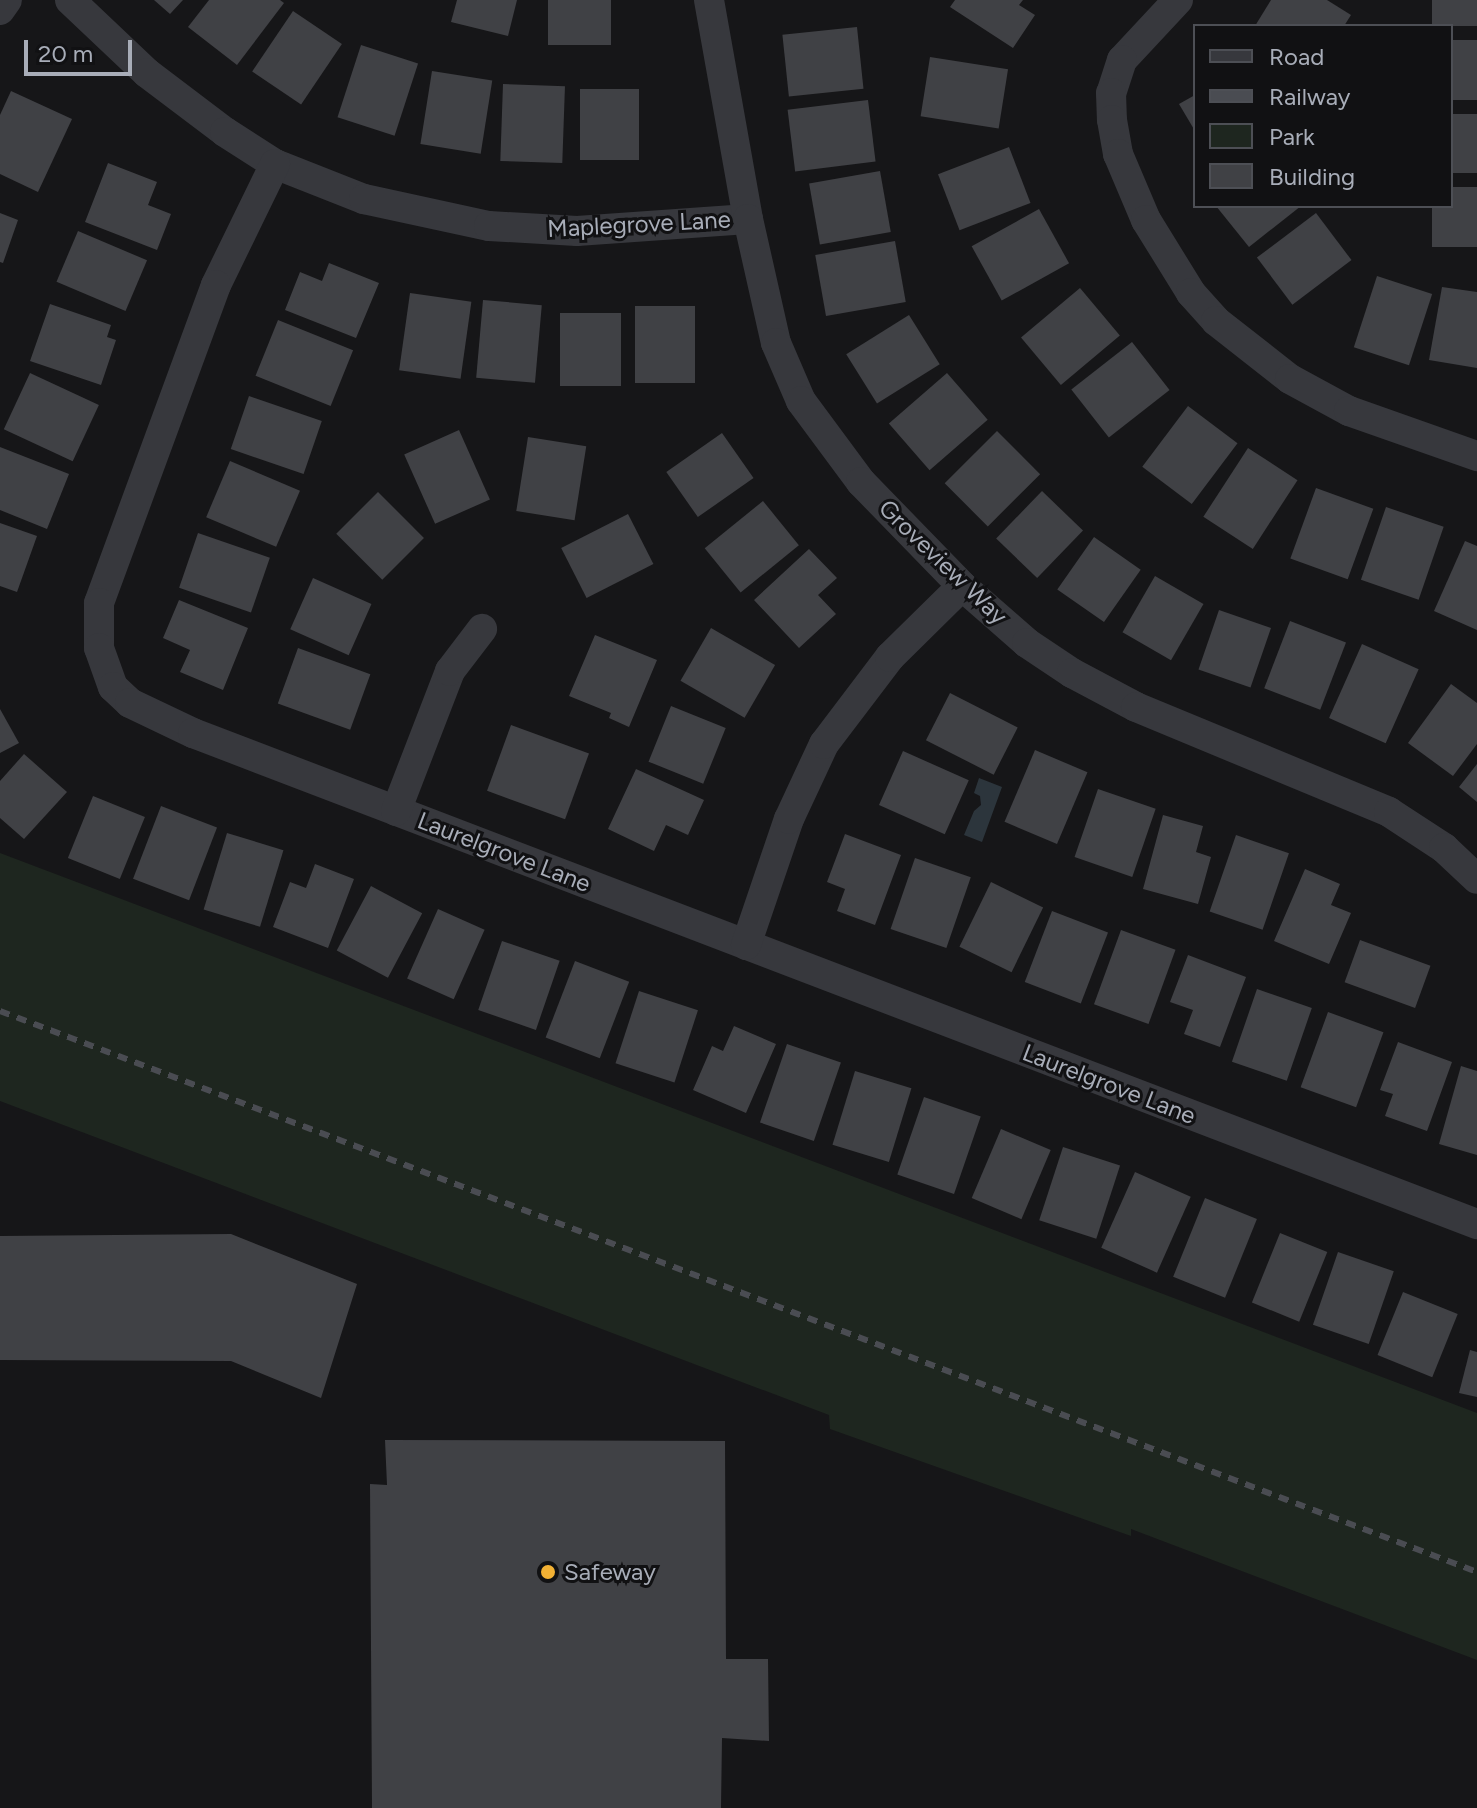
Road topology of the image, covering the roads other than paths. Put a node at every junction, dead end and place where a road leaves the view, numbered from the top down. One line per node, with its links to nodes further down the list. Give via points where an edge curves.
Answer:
1 (7, 0): 5 (street)
2 (70, 0): 6 (street, Maplegrove Lane, via 147,73)
3 (709, 0): 7 (street, Groveview Way)
4 (1178, 0): 8 (street, via 1122,60 1111,93 1112,120 1118,154 1146,220 1191,293 1216,321 1290,379 1349,411)
5 (0, 10)
6 (275, 164): 7 (street, Maplegrove Lane, via 364,199 489,226 577,231); 11 (street, Laurelgrove Lane, via 216,285 99,603 99,648 113,687 130,703 193,733)
7 (748, 219): 9 (street, Groveview Way, via 776,343 801,401 861,482)
8 (1477, 456)
9 (962, 586): 12 (street, Groveview Way, via 1027,643 1072,673 1136,707 1389,812 1444,848); 13 (street, via 890,657 824,744 789,819)
10 (482, 629): 11 (street, via 450,671)
11 (396, 811): 13 (street, Laurelgrove Lane)
12 (1477, 879)
13 (746, 945): 14 (street, Laurelgrove Lane)
14 (1477, 1224)

